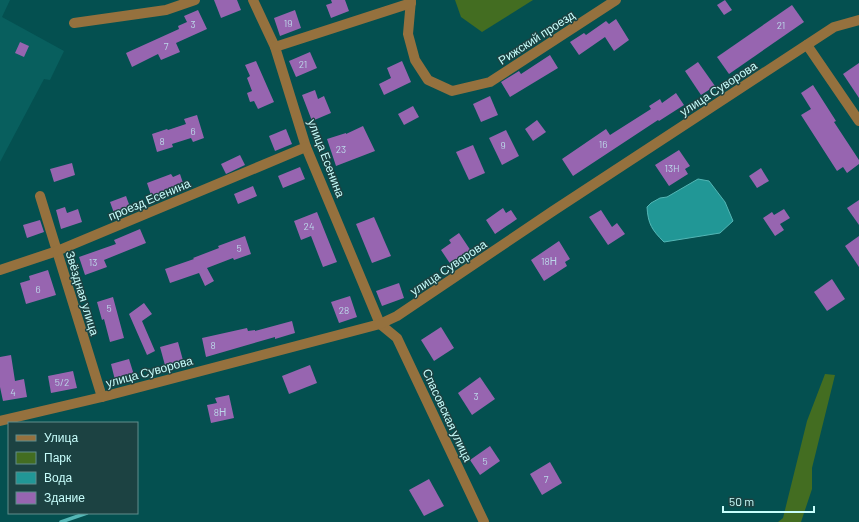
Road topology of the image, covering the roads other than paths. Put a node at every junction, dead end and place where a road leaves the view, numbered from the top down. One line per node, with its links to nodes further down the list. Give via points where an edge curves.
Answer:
1 (195, 0): 6 (street, via 166,10)
2 (253, 0): 8 (street, улица Есенина)
3 (616, 0): 4 (street, Рижский проезд, via 490,82 452,91 428,80 415,60 408,34)
4 (411, 1): 8 (street)
5 (859, 20): 7 (street, улица Суворова, via 834,27)
6 (74, 23)
7 (807, 45): 9 (street); 14 (street, улица Суворова, via 397,316)
8 (275, 47): 10 (street, улица Есенина)
9 (859, 121)
10 (306, 147): 12 (street, проезд Есенина); 14 (street, улица Есенина)
11 (40, 196): 12 (street, Звёздная улица)
12 (57, 251): 13 (street, проезд Есенина); 15 (street, Звёздная улица)
13 (0, 270)
14 (380, 324): 15 (street, улица Суворова); 17 (street, Спасовская улица, via 397,338)
15 (102, 397): 16 (street, улица Суворова)
16 (0, 421)
17 (484, 522)

